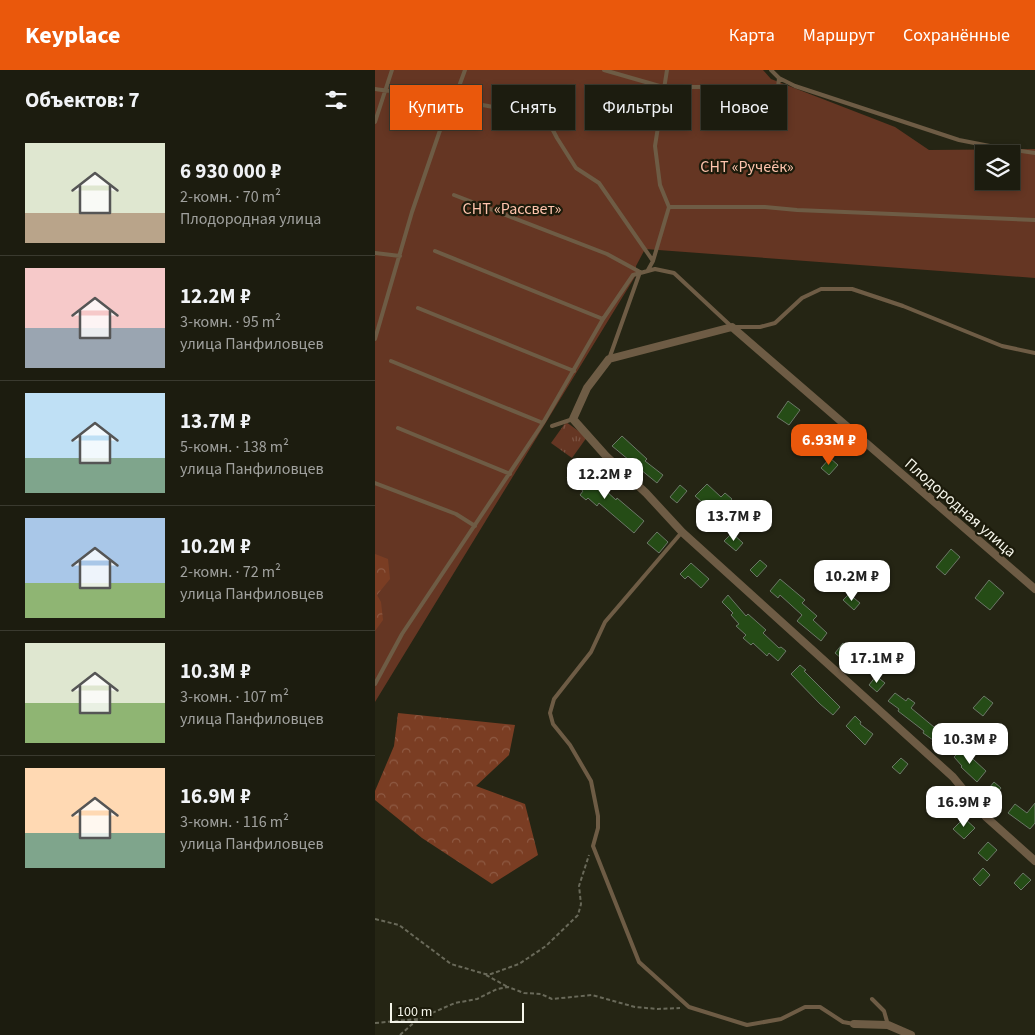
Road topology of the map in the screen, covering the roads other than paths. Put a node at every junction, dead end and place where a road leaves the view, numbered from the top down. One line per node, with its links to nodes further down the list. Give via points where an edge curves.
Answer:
1 (392, 70): 12 (lane)
2 (465, 70): 7 (lane)
3 (604, 70): 8 (lane)
4 (667, 70): 9 (lane)
5 (771, 70): 6 (lane)
6 (779, 78): 10 (lane, via 778,87); 18 (lane, via 959,140)
7 (460, 85)
8 (656, 85)
9 (663, 85)
10 (691, 87)
11 (375, 89): 12 (lane)
12 (385, 91): 13 (lane); 15 (lane)
13 (390, 92)
14 (482, 105): 25 (lane, via 547,119 576,168 599,182)
15 (375, 122)
16 (440, 130): 24 (lane)
17 (657, 130): 20 (lane, via 655,146 660,185)
18 (1035, 153)
19 (455, 195): 27 (lane, via 607,254)
20 (669, 207): 21 (lane, via 765,207); 25 (lane)
21 (1035, 220)
22 (435, 251): 29 (lane)
23 (375, 253): 24 (lane)
24 (399, 256): 31 (lane)
25 (653, 261): 26 (lane)
26 (648, 270): 27 (lane); 30 (lane, via 674,273)
27 (640, 272): 29 (lane, via 633,275); 33 (lane)
28 (418, 308): 35 (lane)
29 (603, 318): 35 (lane)
30 (732, 327): 32 (lane, via 760,327 775,323 802,298 821,289 852,289 1002,346); 33 (street); 44 (street, Плодородная улица)
31 (375, 339)
32 (1035, 353)
33 (609, 359): 36 (street, via 587,388)
34 (391, 362): 37 (lane)
35 (574, 371): 37 (lane)
36 (573, 419): 38 (lane); 43 (street)
37 (543, 423): 40 (lane)
38 (552, 426)
39 (398, 428): 40 (lane)
40 (509, 474): 42 (lane)
41 (375, 483): 42 (lane, via 456,514)
42 (475, 526): 45 (lane, via 402,634)
43 (683, 532): 46 (street, via 953,778 987,817); 48 (lane, via 605,622 591,652 554,699 549,713 591,781 598,816 593,846 639,962 689,1007 747,1025 781,1019 805,1007 820,1007 843,1022)
44 (1035, 589)
45 (375, 684)
46 (1035, 861)
47 (872, 999): 49 (lane, via 884,1011)
48 (854, 1024): 49 (street)
49 (888, 1025): 50 (street)
50 (911, 1035)

